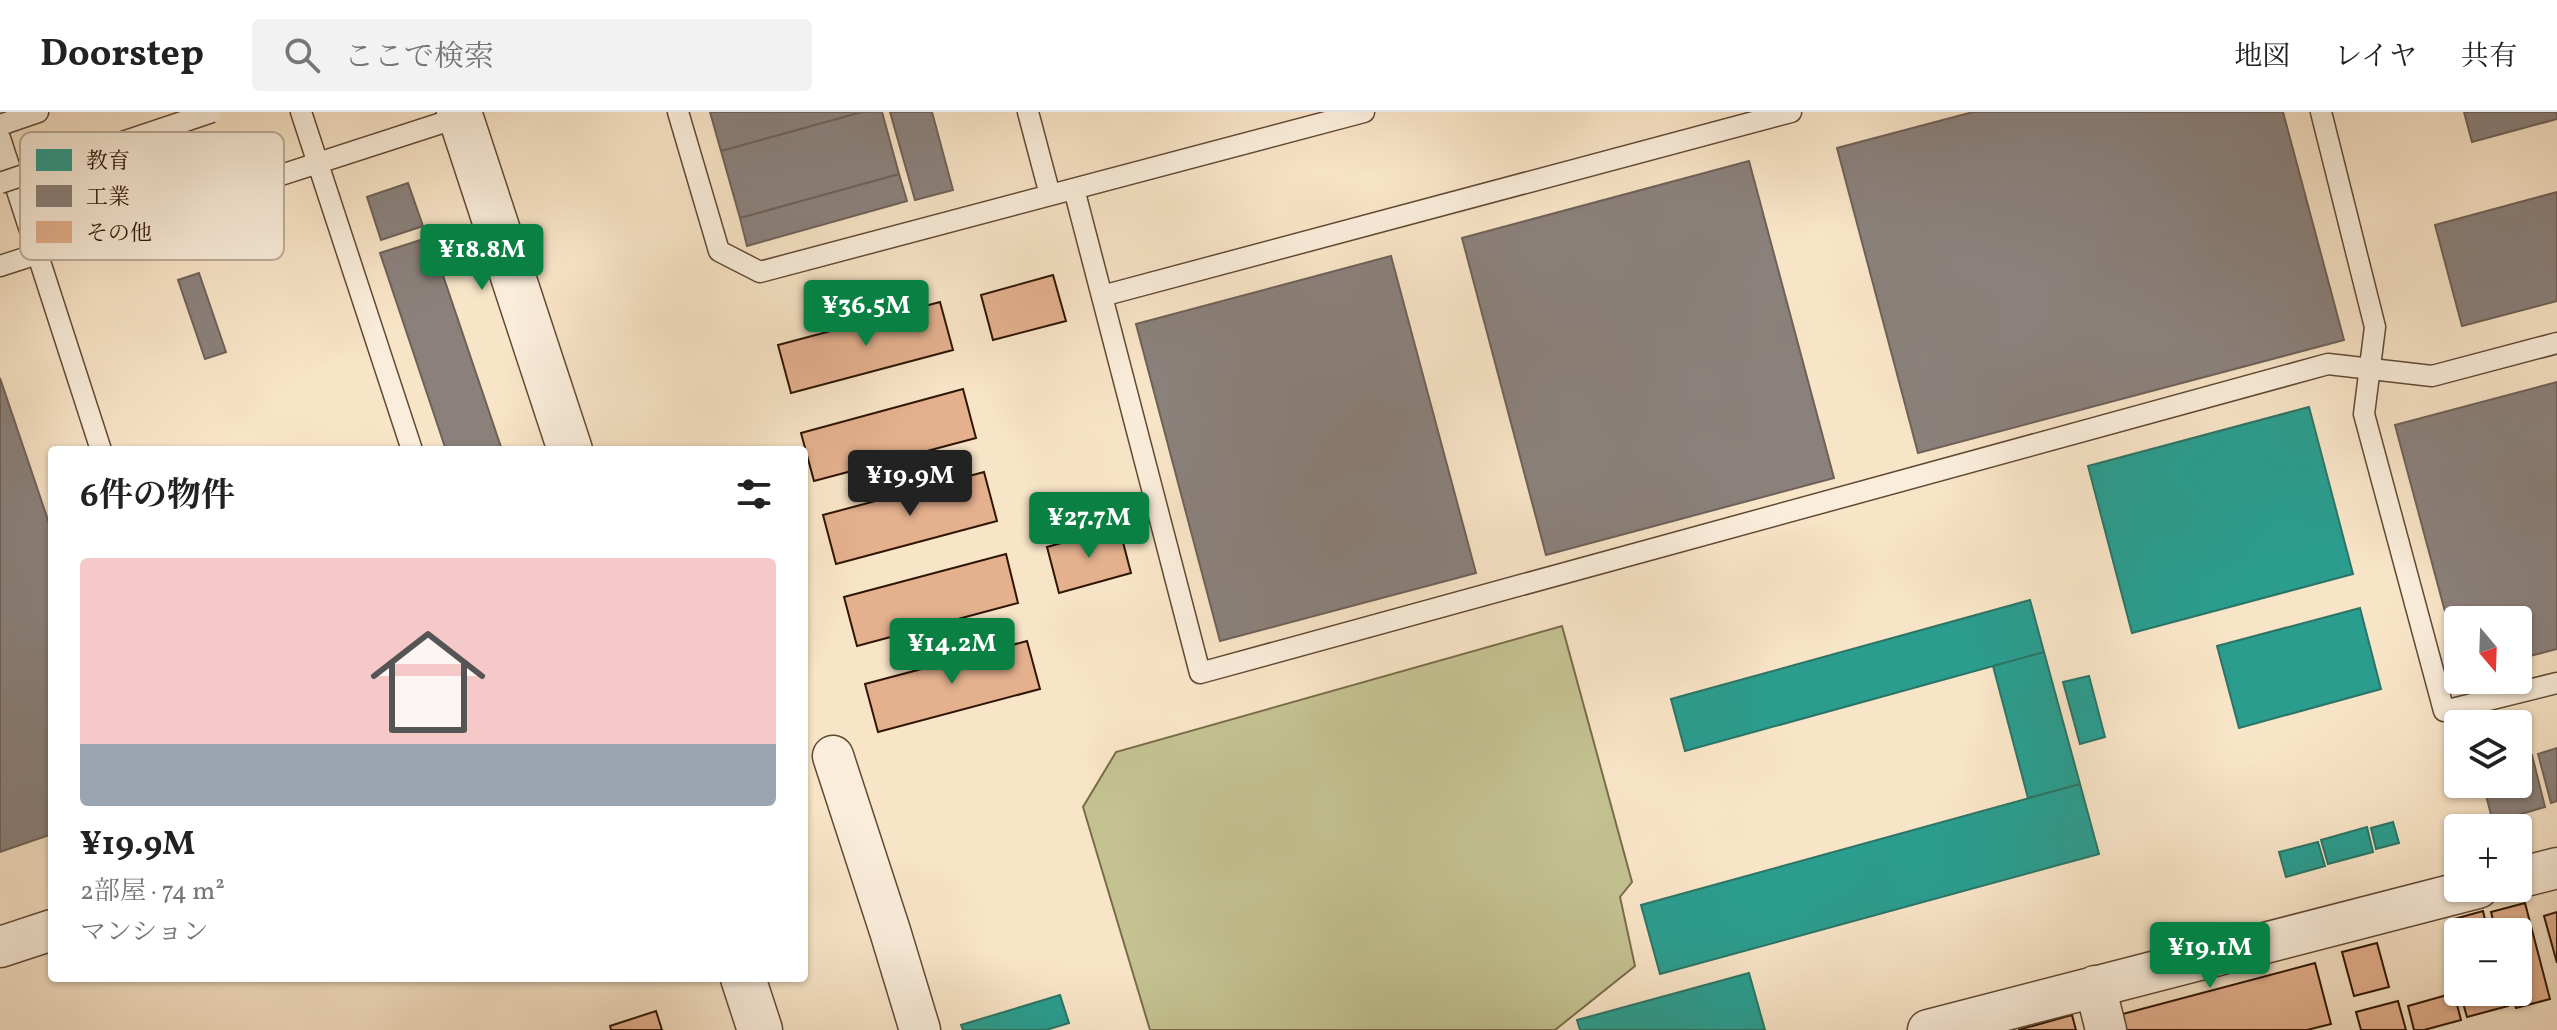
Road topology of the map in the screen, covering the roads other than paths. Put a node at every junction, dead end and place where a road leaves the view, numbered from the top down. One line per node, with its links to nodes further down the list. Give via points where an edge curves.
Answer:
1 (38, 112): 10 (lane)
2 (212, 112): 11 (lane, bridge)
3 (301, 112): 13 (lane)
4 (678, 112): 18 (lane, via 719,251 760,272)
5 (1028, 112): 18 (lane)
6 (1364, 112): 17 (lane)
7 (1791, 112): 23 (lane)
8 (2321, 112): 25 (lane, via 2375,327)
9 (459, 114): 13 (lane); 28 (street)
10 (0, 125)
11 (152, 132)
12 (0, 138): 19 (lane)
13 (319, 164): 14 (lane); 27 (lane)
14 (284, 175)
15 (20, 176): 16 (lane, bridge)
16 (0, 183)
17 (1074, 189): 18 (lane); 23 (lane)
18 (1050, 195)
19 (20, 199)
20 (20, 260): 22 (lane)
21 (40, 260): 26 (lane)
22 (0, 266)
23 (1102, 296): 25 (lane, via 1200,673 2328,364)
24 (2557, 343): 25 (lane, via 2432,376)
25 (2370, 369): 29 (lane, via 2364,414 2444,711)
26 (100, 446)
27 (411, 446)
28 (569, 446)
29 (2557, 683)
30 (833, 756): 39 (street)
31 (2557, 868): 32 (street)
32 (2532, 874)
33 (2444, 897): 37 (street)
34 (48, 931): 35 (street)
35 (0, 947)
36 (744, 982): 38 (street)
37 (2095, 986): 40 (street); 41 (street)
38 (760, 1030)
39 (920, 1030)
40 (1928, 1030)
41 (2106, 1030)

